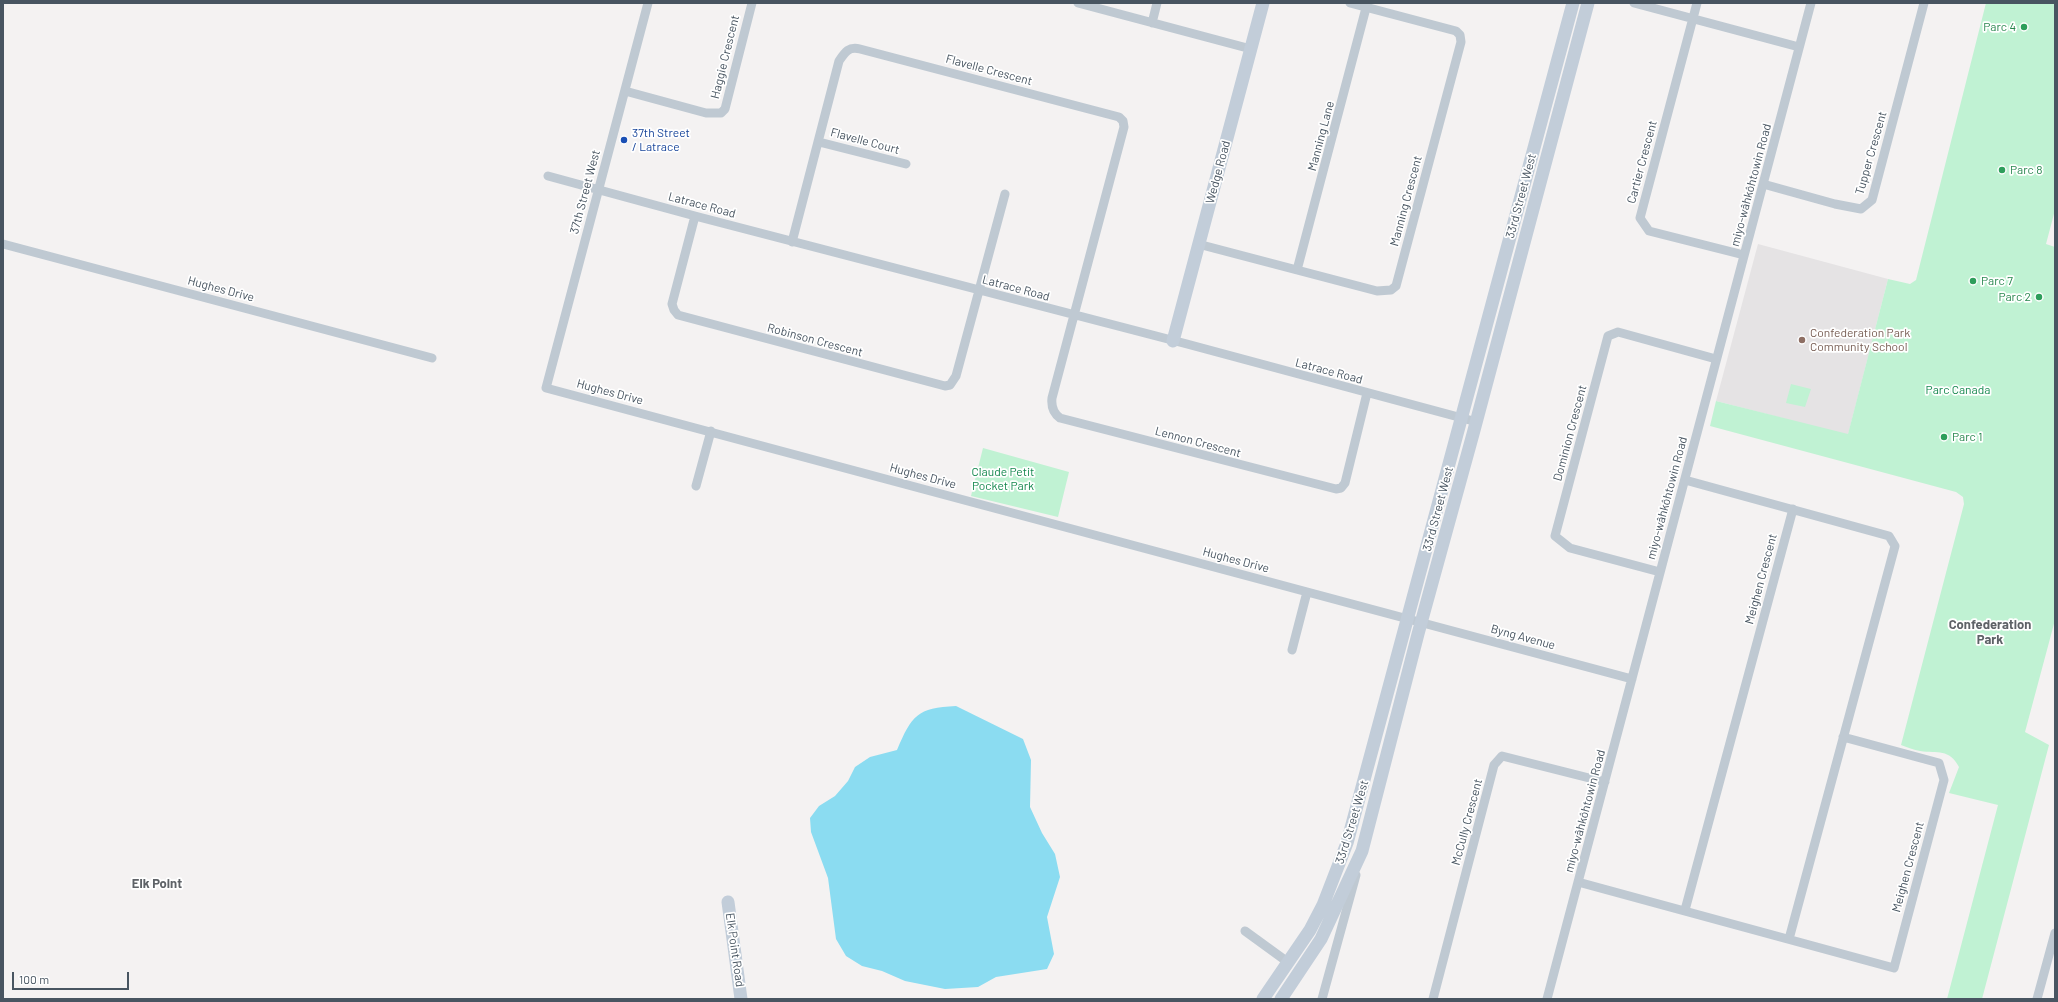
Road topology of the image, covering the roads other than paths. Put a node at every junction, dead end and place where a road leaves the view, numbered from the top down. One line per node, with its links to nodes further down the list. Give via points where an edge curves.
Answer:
1 (648, 3): 18 (street, 37th Street West)
2 (752, 3): 18 (street, Haggie Crescent, via 725,108 721,113 706,112)
3 (1078, 3): 15 (street)
4 (1157, 3): 15 (street)
5 (1263, 3): 17 (main road, Wedge Road)
6 (1350, 3): 13 (street, Manning Crescent)
7 (1573, 3): 38 (main road, 33rd Street West)
8 (1588, 3): 39 (main road, 33rd Street West)
9 (1634, 3): 14 (street)
10 (1697, 3): 14 (street, Cartier Crescent)
11 (1811, 3): 16 (street, miyo-wâhkôhtowin Road)
12 (1924, 3): 22 (street, Tupper Crescent, via 1872,200 1861,209)
13 (1366, 8): 30 (street, Manning Lane); 30 (street, Manning Crescent, via 1456,31 1461,42 1396,286 1392,290 1377,291)
14 (1693, 19): 16 (street); 29 (street, Cartier Crescent, via 1640,218 1649,231)
15 (1152, 23): 17 (street)
16 (1799, 47): 22 (street, miyo-wâhkôhtowin Road)
17 (1251, 49): 28 (main road, Wedge Road)
18 (625, 91): 23 (street, 37th Street West)
19 (819, 142): 20 (street, Flavelle Court); 26 (street, Flavelle Crescent); 32 (street, Flavelle Crescent, via 839,61 848,49 853,47 1119,117 1124,127)
20 (906, 164)
21 (548, 176): 23 (street, Latrace Road)
22 (1763, 184): 29 (street, miyo-wâhkôhtowin Road)
23 (598, 189): 25 (street, Latrace Road); 36 (street, 37th Street West)
24 (1005, 194): 31 (street)
25 (695, 216): 26 (street, Latrace Road); 31 (street, Robinson Crescent, via 672,304 678,315 925,381 945,386 954,382)
26 (792, 242): 31 (street, Latrace Road)
27 (3, 244): 34 (street, Hughes Drive)
28 (1198, 244): 30 (street, Manning Crescent); 33 (main road, Wedge Road)
29 (1744, 255): 35 (street, miyo-wâhkôhtowin Road)
30 (1297, 270)
31 (979, 290): 32 (street, Latrace Road)
32 (1074, 316): 33 (street, Latrace Road); 37 (street, Lennon Crescent, via 1052,398 1052,410 1060,418 1336,489 1341,488 1344,483)
33 (1174, 341): 37 (street, Latrace Road)
34 (432, 358)
35 (1716, 359): 41 (street, miyo-wâhkôhtowin Road); 44 (street, Dominion Crescent, via 1618,332 1608,336 1555,536 1570,548)
36 (546, 388): 40 (street, Hughes Drive)
37 (1367, 394): 38 (street, Latrace Road)
38 (1462, 419): 39 (street, Latrace Road); 46 (main road, 33rd Street West)
39 (1476, 422): 46 (main road, 33rd Street West)
40 (711, 431): 42 (street); 45 (street, Hughes Drive)
41 (1685, 480): 43 (street); 44 (street, miyo-wâhkôhtowin Road)
42 (696, 486)
43 (1793, 509): 49 (street, via 1889,536 1895,546); 54 (street, Meighen Crescent)
44 (1660, 572): 48 (street, miyo-wâhkôhtowin Road)
45 (1307, 592): 46 (street, Hughes Drive); 47 (street)
46 (1415, 620): 48 (street, Byng Avenue); 51 (main road, 33rd Street West); 58 (main road, 33rd Street West, via 1345,850 1324,904)
47 (1292, 650)
48 (1632, 679): 50 (street, miyo-wâhkôhtowin Road)
49 (1843, 737): 57 (street); 57 (street, Meighen Crescent, via 1939,763 1944,780 1894,968)
50 (1605, 782): 52 (street, miyo-wâhkôhtowin Road); 63 (street, McCully Crescent, via 1502,756 1494,765)
51 (1362, 851): 61 (main road, 33rd Street West, via 1321,939); 62 (street, 33rd Street West)
52 (1578, 882): 54 (street, Meighen Crescent); 64 (street, miyo-wâhkôhtowin Road)
53 (728, 902): 59 (main road, Elk Point Road)
54 (1685, 910): 57 (street, Meighen Crescent)
55 (1245, 931): 58 (street)
56 (2055, 934): 65 (street)
57 (1789, 939)
58 (1289, 962): 60 (main road, 33rd Street West)
59 (741, 999)
60 (1263, 999)
61 (1281, 999)
62 (1322, 999)
63 (1432, 999)
64 (1547, 999)
65 (2037, 999)

